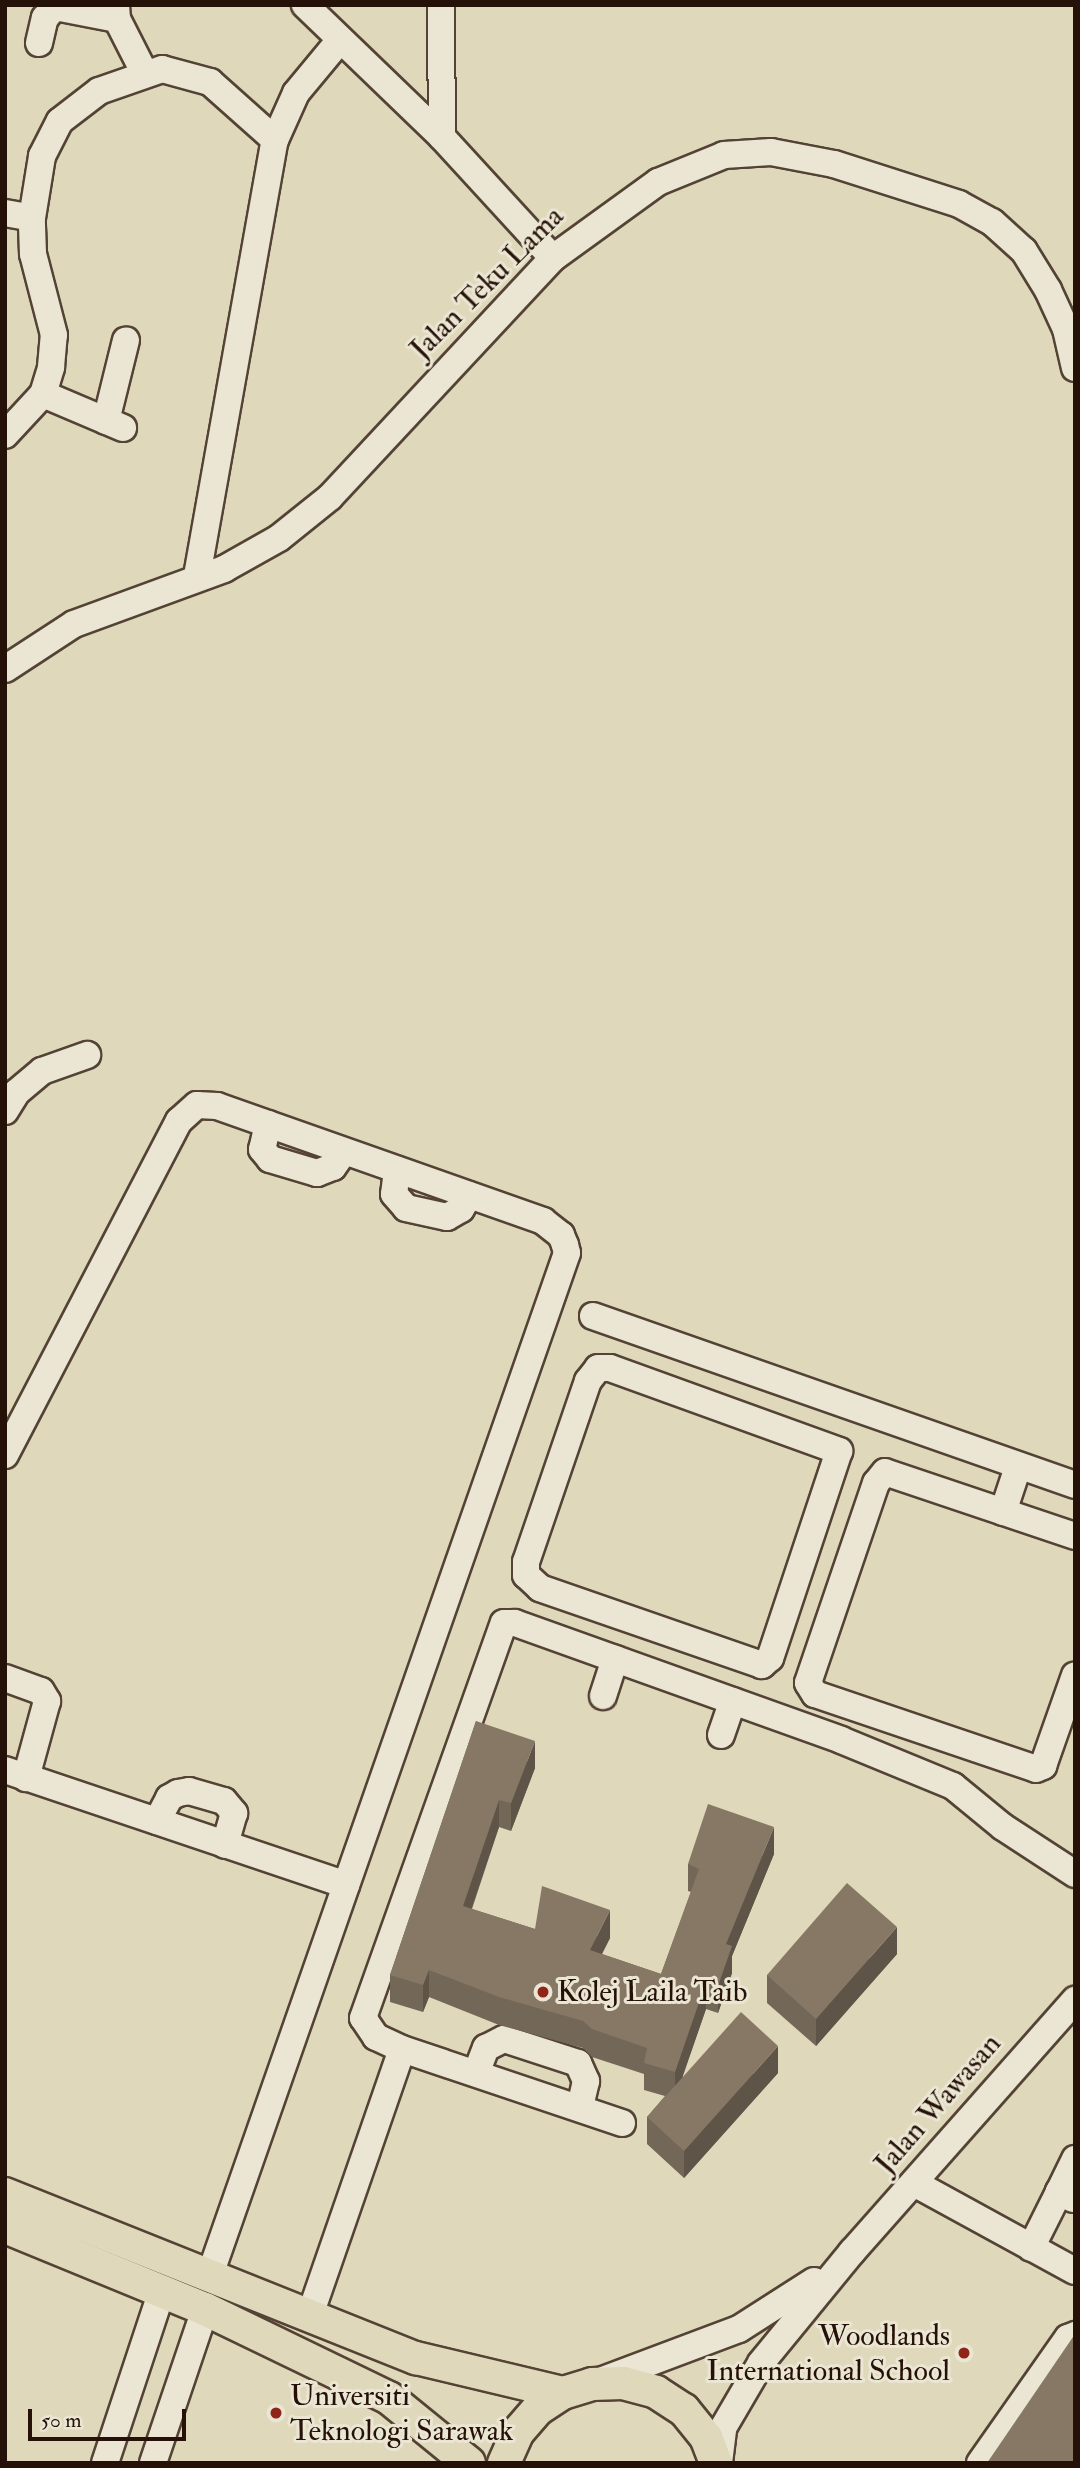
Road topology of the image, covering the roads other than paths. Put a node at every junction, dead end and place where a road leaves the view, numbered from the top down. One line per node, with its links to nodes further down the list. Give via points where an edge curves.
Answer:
1 (305, 5): 4 (street)
2 (441, 5): 7 (street)
3 (116, 12): 5 (street, via 55,7 45,19); 6 (street)
4 (340, 40): 7 (street); 8 (street, via 296,93)
5 (39, 43)
6 (145, 74): 8 (street, via 178,71 210,82); 10 (street, via 99,91 60,121 42,156)
7 (442, 137): 11 (street)
8 (275, 140): 16 (street)
9 (5, 214): 10 (street)
10 (32, 218): 14 (street, via 33,254 54,335)
11 (553, 258): 13 (street, Jalan Teku Lama, via 658,181 692,164 724,155 771,152 806,158 959,204 992,222 1024,251 1048,290 1066,329); 16 (street, Jalan Teku Lama, via 312,513 225,569)
12 (126, 340): 14 (street, via 114,424)
13 (1075, 368)
14 (43, 394): 15 (street)
15 (5, 435)
16 (197, 576): 17 (street, Jalan Teku Lama, via 74,624)
17 (5, 669)
18 (87, 1055): 19 (street, via 42,1070 17,1092)
19 (5, 1111)
20 (593, 1316): 21 (street)
21 (739, 1366): 22 (street); 24 (street)
22 (726, 1409): 22 (street, via 832,1446 840,1457 770,1658 762,1665 533,1584 526,1575 526,1562 588,1381 598,1368 610,1368)
23 (5, 1455): 38 (street, via 184,1114 207,1104 553,1227 566,1253)
24 (1018, 1467): 25 (street); 26 (street)
25 (1075, 1485)
26 (1003, 1512): 27 (street); 29 (street, via 893,1475 879,1476 809,1690 1036,1769 1043,1766)
27 (1075, 1536)
28 (615, 1659): 31 (street); 32 (street); 40 (street, via 509,1621 500,1627 363,2018 376,2037)
29 (1075, 1675)
30 (5, 1678): 34 (street, via 41,1691 47,1701)
31 (603, 1696)
32 (733, 1701): 33 (street); 37 (street, via 953,1786 1003,1828)
33 (721, 1735)
34 (16, 1774): 35 (street)
35 (157, 1821): 36 (street); 36 (street, via 169,1798 178,1793 189,1791 224,1801 234,1813)
36 (225, 1845): 38 (street)
37 (1075, 1874)
38 (346, 1885): 52 (street)
39 (1075, 2000): 45 (street, Jalan Wawasan)
40 (402, 2049): 41 (street); 55 (street)
41 (477, 2071): 42 (street); 42 (street, via 486,2048 505,2039 578,2063 586,2081)
42 (580, 2107): 43 (street)
43 (622, 2123)
44 (1075, 2159): 47 (street)
45 (914, 2183): 49 (street); 50 (street, Jalan Wawasan)
46 (5, 2194): 52 (main road)
47 (1067, 2196): 49 (street)
48 (5, 2227): 53 (main road)
49 (1031, 2248): 51 (street)
50 (852, 2252): 57 (street, via 788,2302 739,2329); 63 (street, via 737,2399 723,2428)
51 (1075, 2270)
52 (210, 2275): 55 (main road)
53 (162, 2291): 54 (main road); 58 (street)
54 (205, 2309): 59 (street); 61 (main road, via 389,2398)
55 (310, 2315): 57 (main road, via 416,2358)
56 (1075, 2335): 64 (street, via 1068,2338)
57 (578, 2388): 62 (main road, via 538,2409 518,2432); 63 (main road, via 622,2383 665,2398 684,2410 706,2437)
58 (115, 2434): 59 (street); 60 (street)
59 (155, 2456)
60 (106, 2463)
61 (469, 2463)
62 (504, 2463)
63 (718, 2463)
64 (980, 2463)

